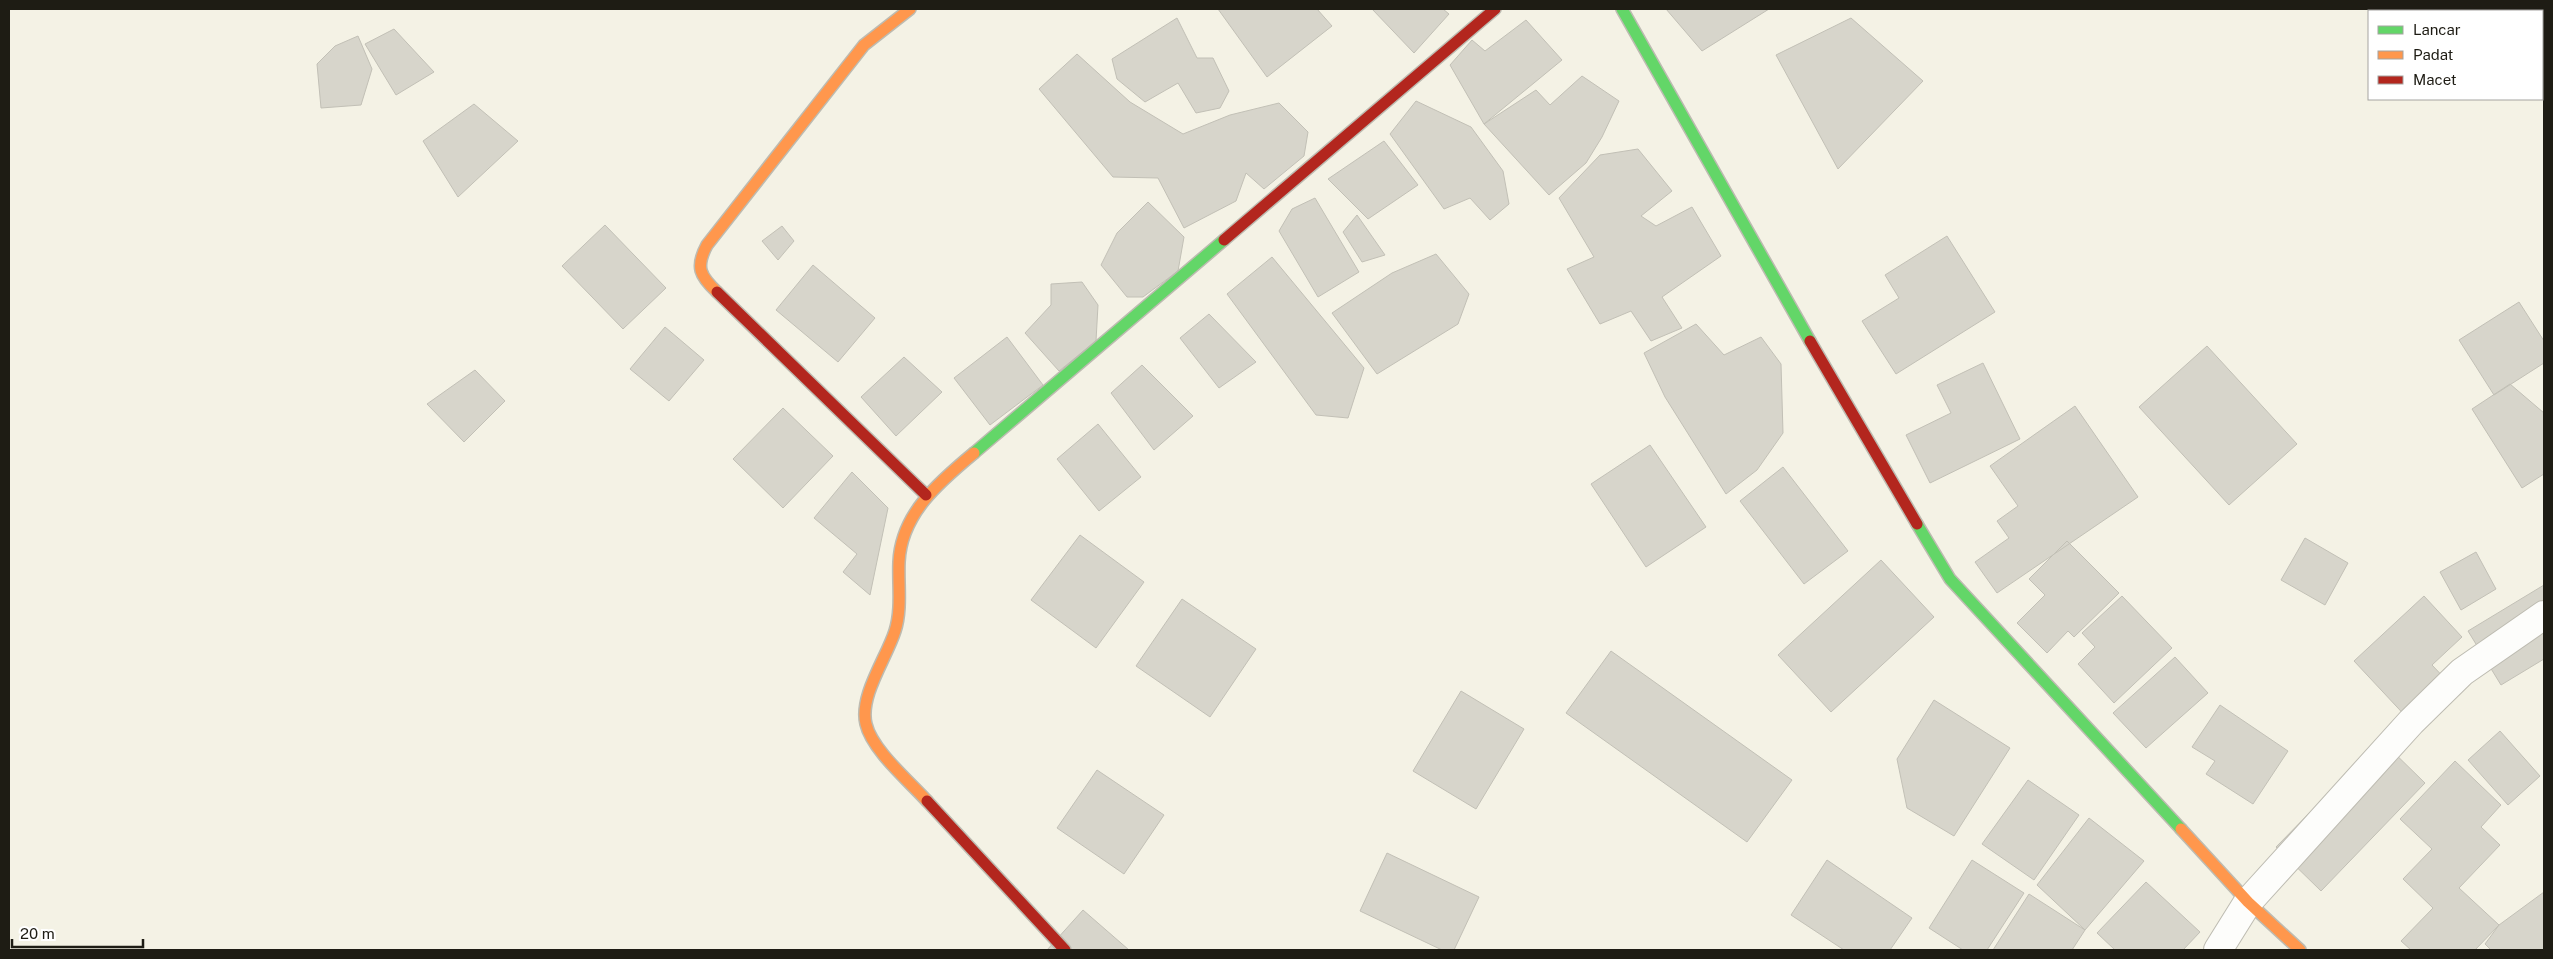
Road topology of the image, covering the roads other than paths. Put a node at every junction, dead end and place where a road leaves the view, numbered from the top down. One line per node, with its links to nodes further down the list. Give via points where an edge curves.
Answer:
1 (910, 9): 4 (street, via 864,45 707,245 699,267 703,278)
2 (1495, 9): 4 (street)
3 (1622, 9): 6 (street, via 1830,377 1950,579)
4 (926, 495): 7 (street, via 901,544 900,613 868,700 865,720 874,742)
5 (2544, 615): 6 (street, via 2462,672 2411,722)
6 (2248, 902): 8 (street); 9 (street)
7 (1065, 950)
8 (2218, 950)
9 (2300, 950)

